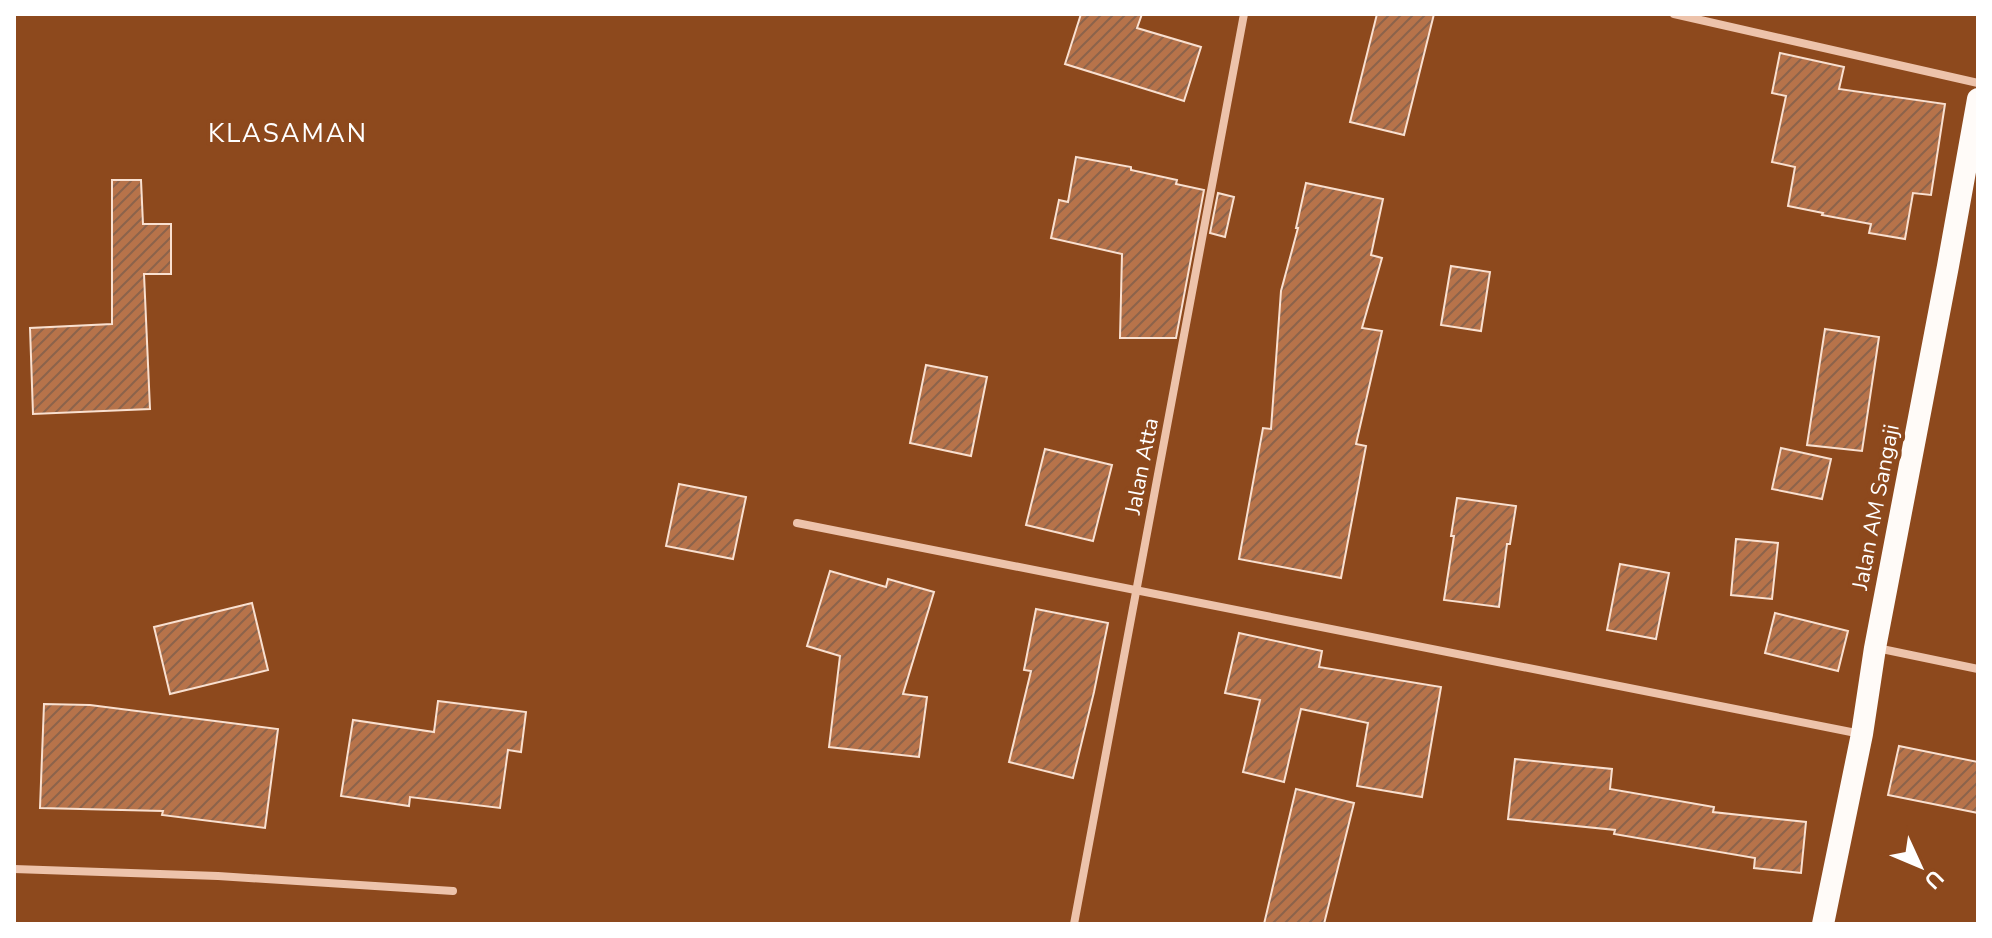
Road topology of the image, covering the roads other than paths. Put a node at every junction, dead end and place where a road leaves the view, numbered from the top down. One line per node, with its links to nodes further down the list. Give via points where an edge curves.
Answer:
1 (1244, 14): 6 (street, Jalan Atta)
2 (1674, 14): 3 (street)
3 (1978, 83)
4 (1978, 99): 7 (highway, Jalan AM Sangaji)
5 (797, 523): 6 (street)
6 (1136, 591): 9 (street); 12 (street, Jalan Atta)
7 (1875, 648): 8 (street); 9 (highway, Jalan AM Sangaji)
8 (1978, 669)
9 (1862, 734): 13 (highway, Jalan AM Sangaji)
10 (14, 869): 11 (street)
11 (453, 891)
12 (1074, 924)
13 (1823, 924)

